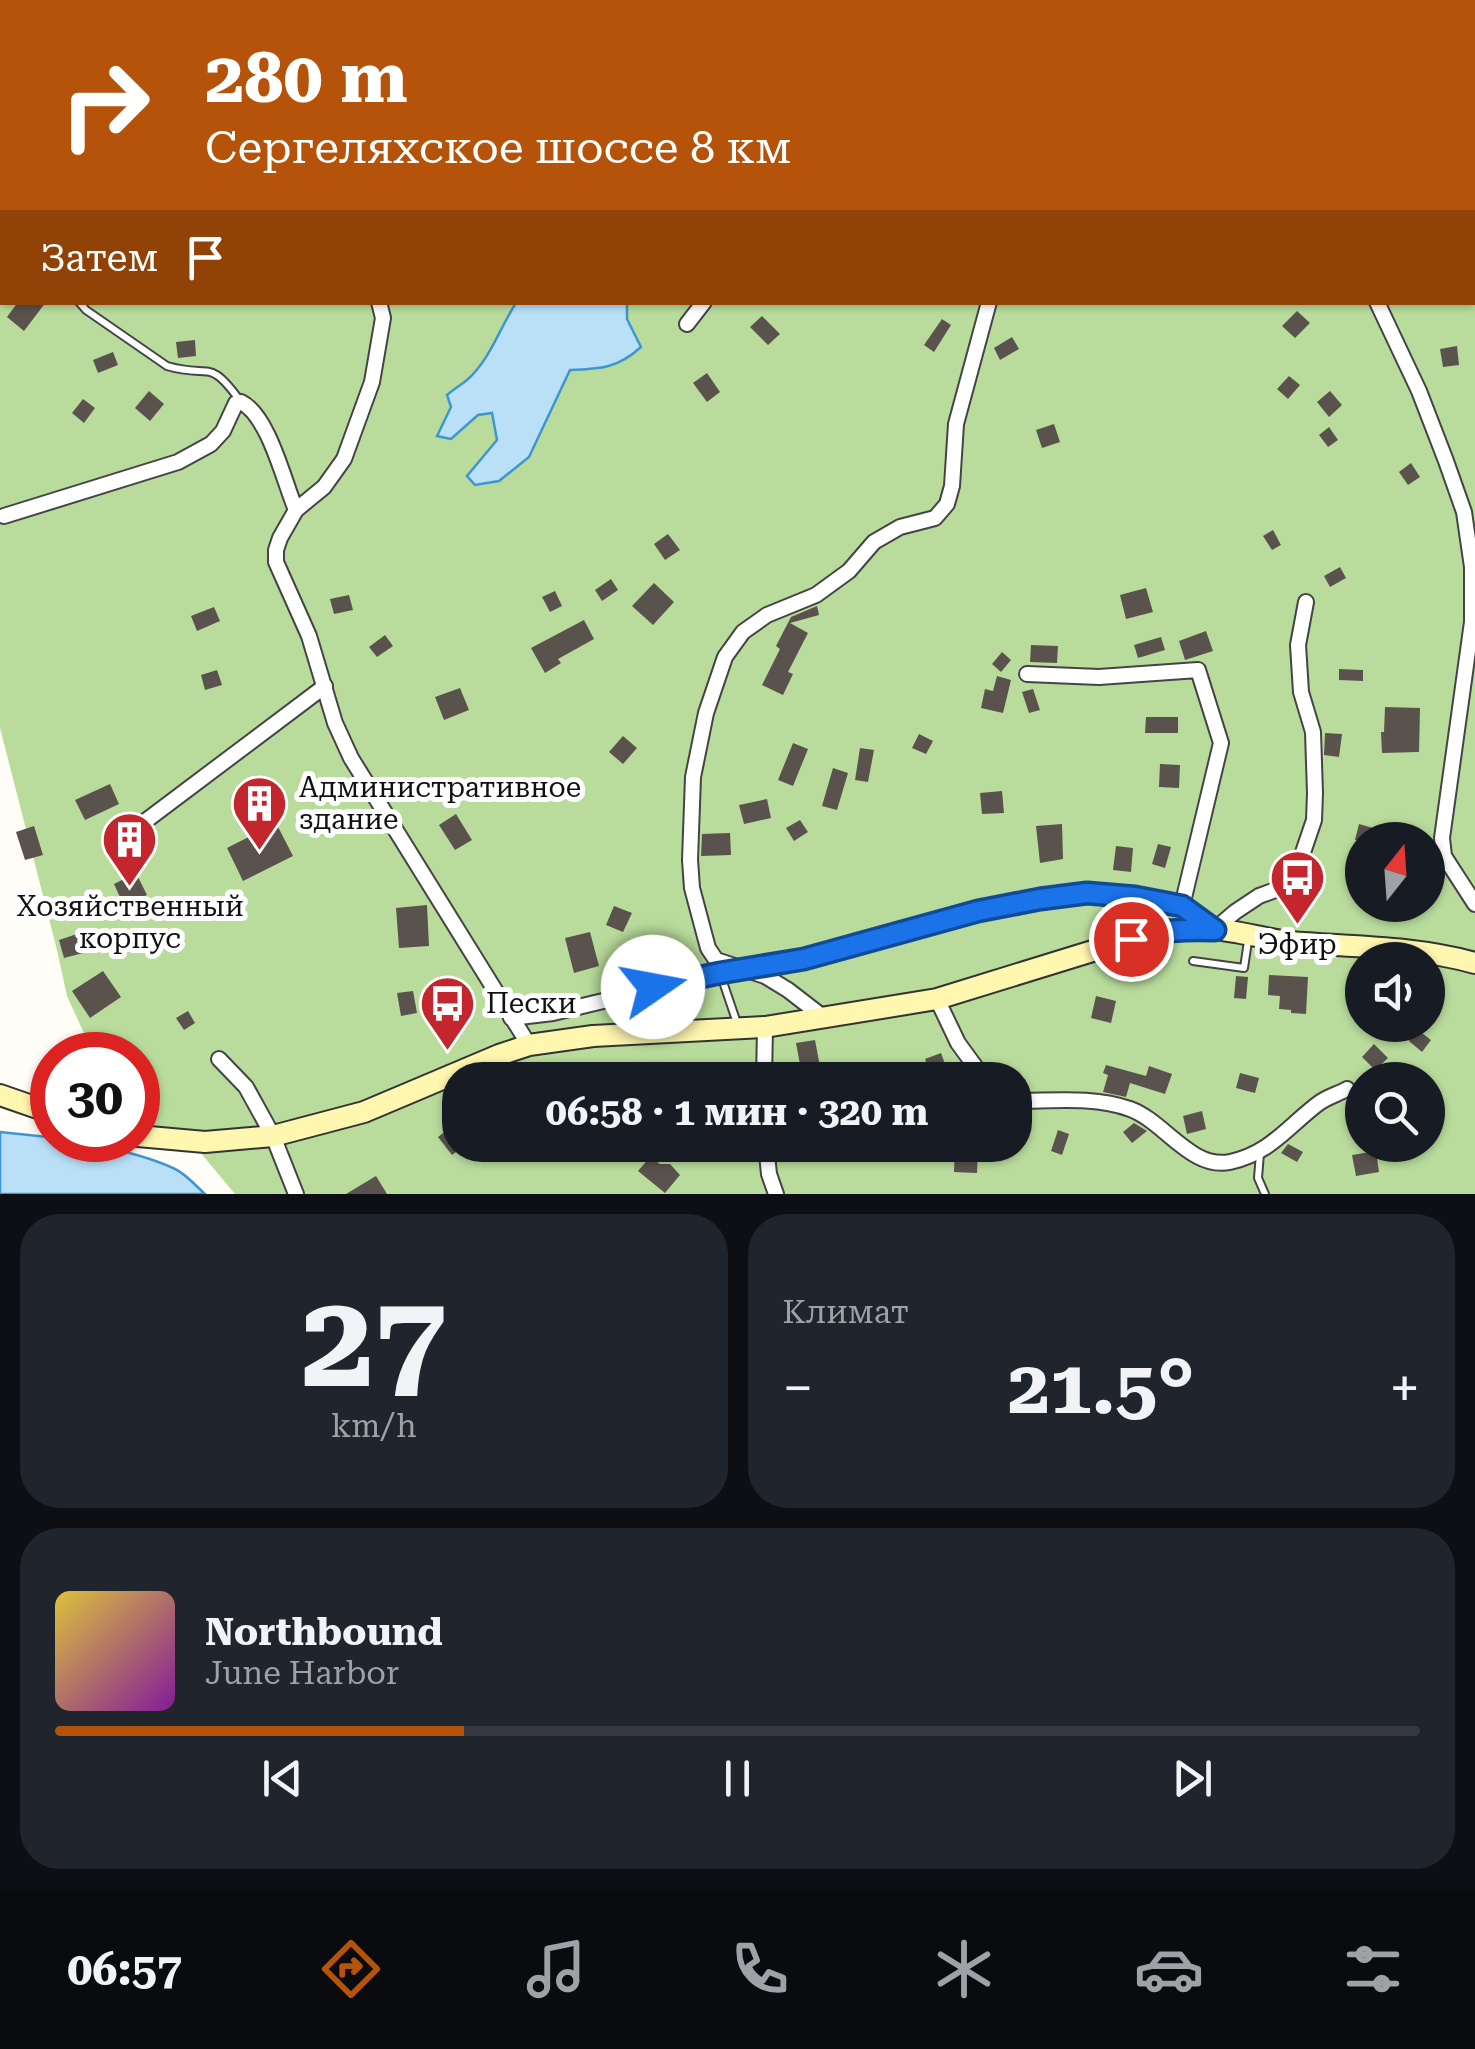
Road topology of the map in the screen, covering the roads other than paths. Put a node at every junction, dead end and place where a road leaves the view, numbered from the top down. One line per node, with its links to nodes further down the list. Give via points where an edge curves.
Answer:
1 (82, 305): 7 (lane, via 167,366 217,373)
2 (380, 305): 8 (street, via 372,382 344,460)
3 (702, 305): 6 (street)
4 (988, 305): 21 (street, via 956,424 948,504 936,518 874,542 816,595 767,615 725,657 693,777 690,860 708,948 716,960)
5 (1378, 305): 10 (street, via 1446,460)
6 (687, 324)
7 (242, 402): 8 (street, via 276,450); 9 (street, via 212,444 178,462)
8 (296, 510): 13 (street, via 276,562)
9 (4, 516)
10 (1473, 565): 15 (street, via 1472,622 1442,838 1444,856)
11 (1306, 602): 17 (street, via 1298,645 1313,732 1314,820 1289,884 1260,896)
12 (1027, 674): 16 (street, via 1198,670 1221,743)
13 (325, 686): 14 (street); 25 (street, via 351,758)
14 (119, 840)
15 (1475, 904)
16 (1182, 906): 17 (street); 21 (street, via 1087,893 1040,899)
17 (1215, 930): 18 (main road); 23 (main road, via 1151,933)
18 (1250, 934): 19 (lane, via 1244,968); 20 (main road)
19 (1192, 961)
20 (1475, 963)
21 (743, 970): 22 (street); 24 (street, via 765,976)
22 (720, 973): 25 (street); 27 (lane)
23 (936, 998): 24 (main road); 31 (street)
24 (824, 1017): 26 (main road)
25 (511, 1018): 28 (street)
26 (765, 1027): 27 (main road); 30 (street)
27 (739, 1028): 28 (main road)
28 (528, 1046): 36 (main road, via 364,1112)
29 (219, 1059): 36 (street, via 246,1087)
30 (764, 1062)
31 (972, 1062)
32 (1345, 1091): 38 (street, via 1321,1102)
33 (0, 1095): 35 (main road)
34 (1032, 1101): 38 (street, via 1087,1100 1132,1109 1212,1163)
35 (30, 1105)
36 (273, 1136): 37 (main road); 40 (street)
37 (160, 1138)
38 (1260, 1152): 42 (lane, via 1258,1178)
39 (768, 1162): 41 (street)
40 (296, 1194)
41 (776, 1194)
42 (1265, 1194)

